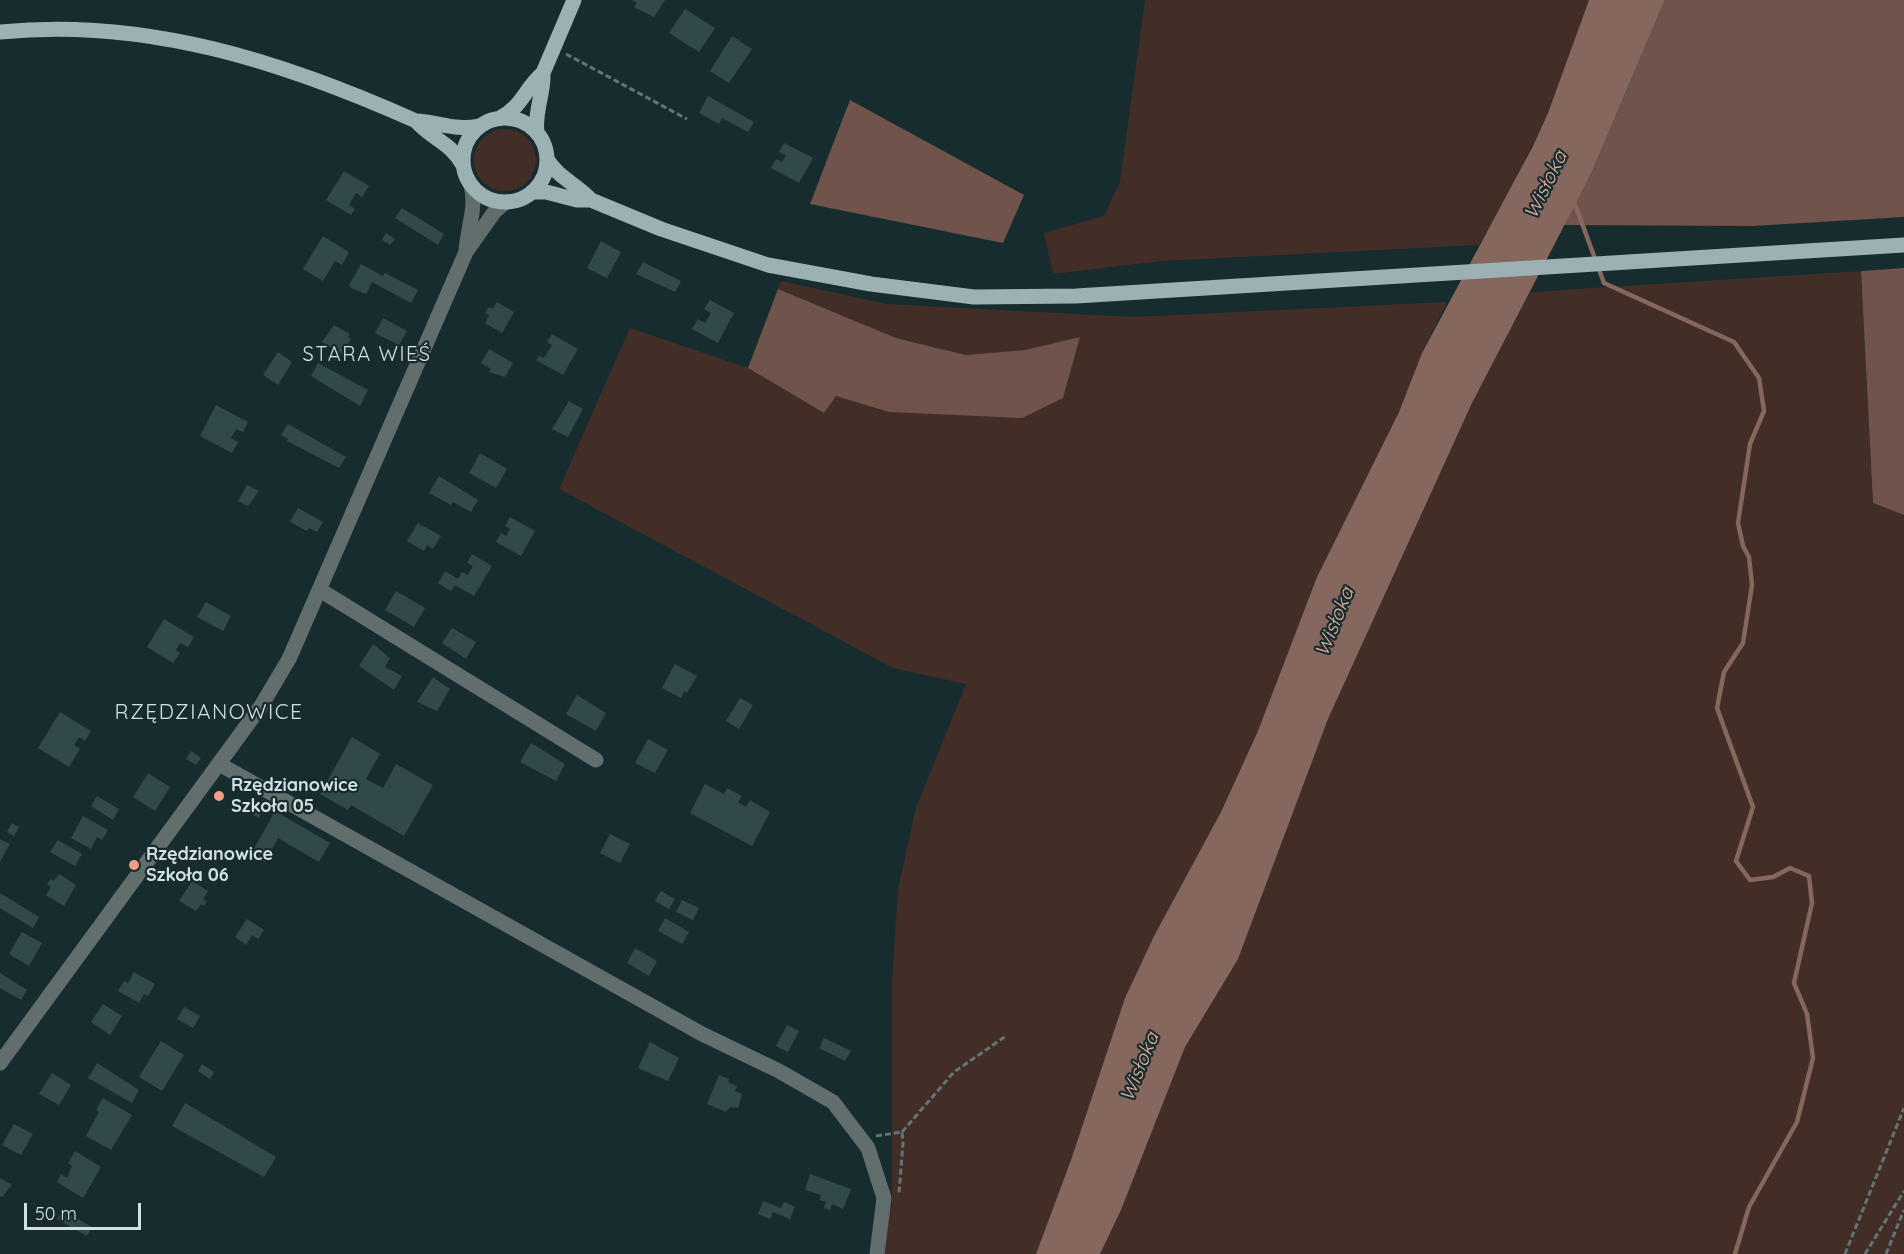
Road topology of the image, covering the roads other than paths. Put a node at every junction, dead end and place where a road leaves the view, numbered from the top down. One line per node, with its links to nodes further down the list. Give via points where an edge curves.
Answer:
1 (574, 0): 3 (main road)
2 (0, 32): 5 (main road, via 116,32 221,49 320,80)
3 (543, 73): 4 (main road, via 533,81 515,110); 7 (main road, via 535,118)
4 (500, 118): 6 (main road); 7 (main road, via 521,122)
5 (416, 121): 6 (main road, via 462,130); 9 (main road, via 454,149)
6 (480, 126): 9 (main road, via 466,143)
7 (537, 133): 8 (main road)
8 (547, 159): 11 (main road, via 543,178); 12 (main road, via 554,172)
9 (463, 165): 10 (main road)
10 (471, 185): 13 (main road, via 488,199); 15 (street, via 475,203)
11 (532, 192): 12 (main road); 13 (main road)
12 (591, 200): 14 (main road, via 768,265 974,297 1076,296)
13 (506, 202): 15 (street)
14 (1904, 245)
15 (465, 252): 16 (street)
16 (320, 590): 17 (street); 18 (street, via 289,659)
17 (596, 760)
18 (219, 764): 19 (street); 20 (street, via 702,1034 833,1102 868,1148 884,1198)
19 (0, 1063)
20 (877, 1254)

